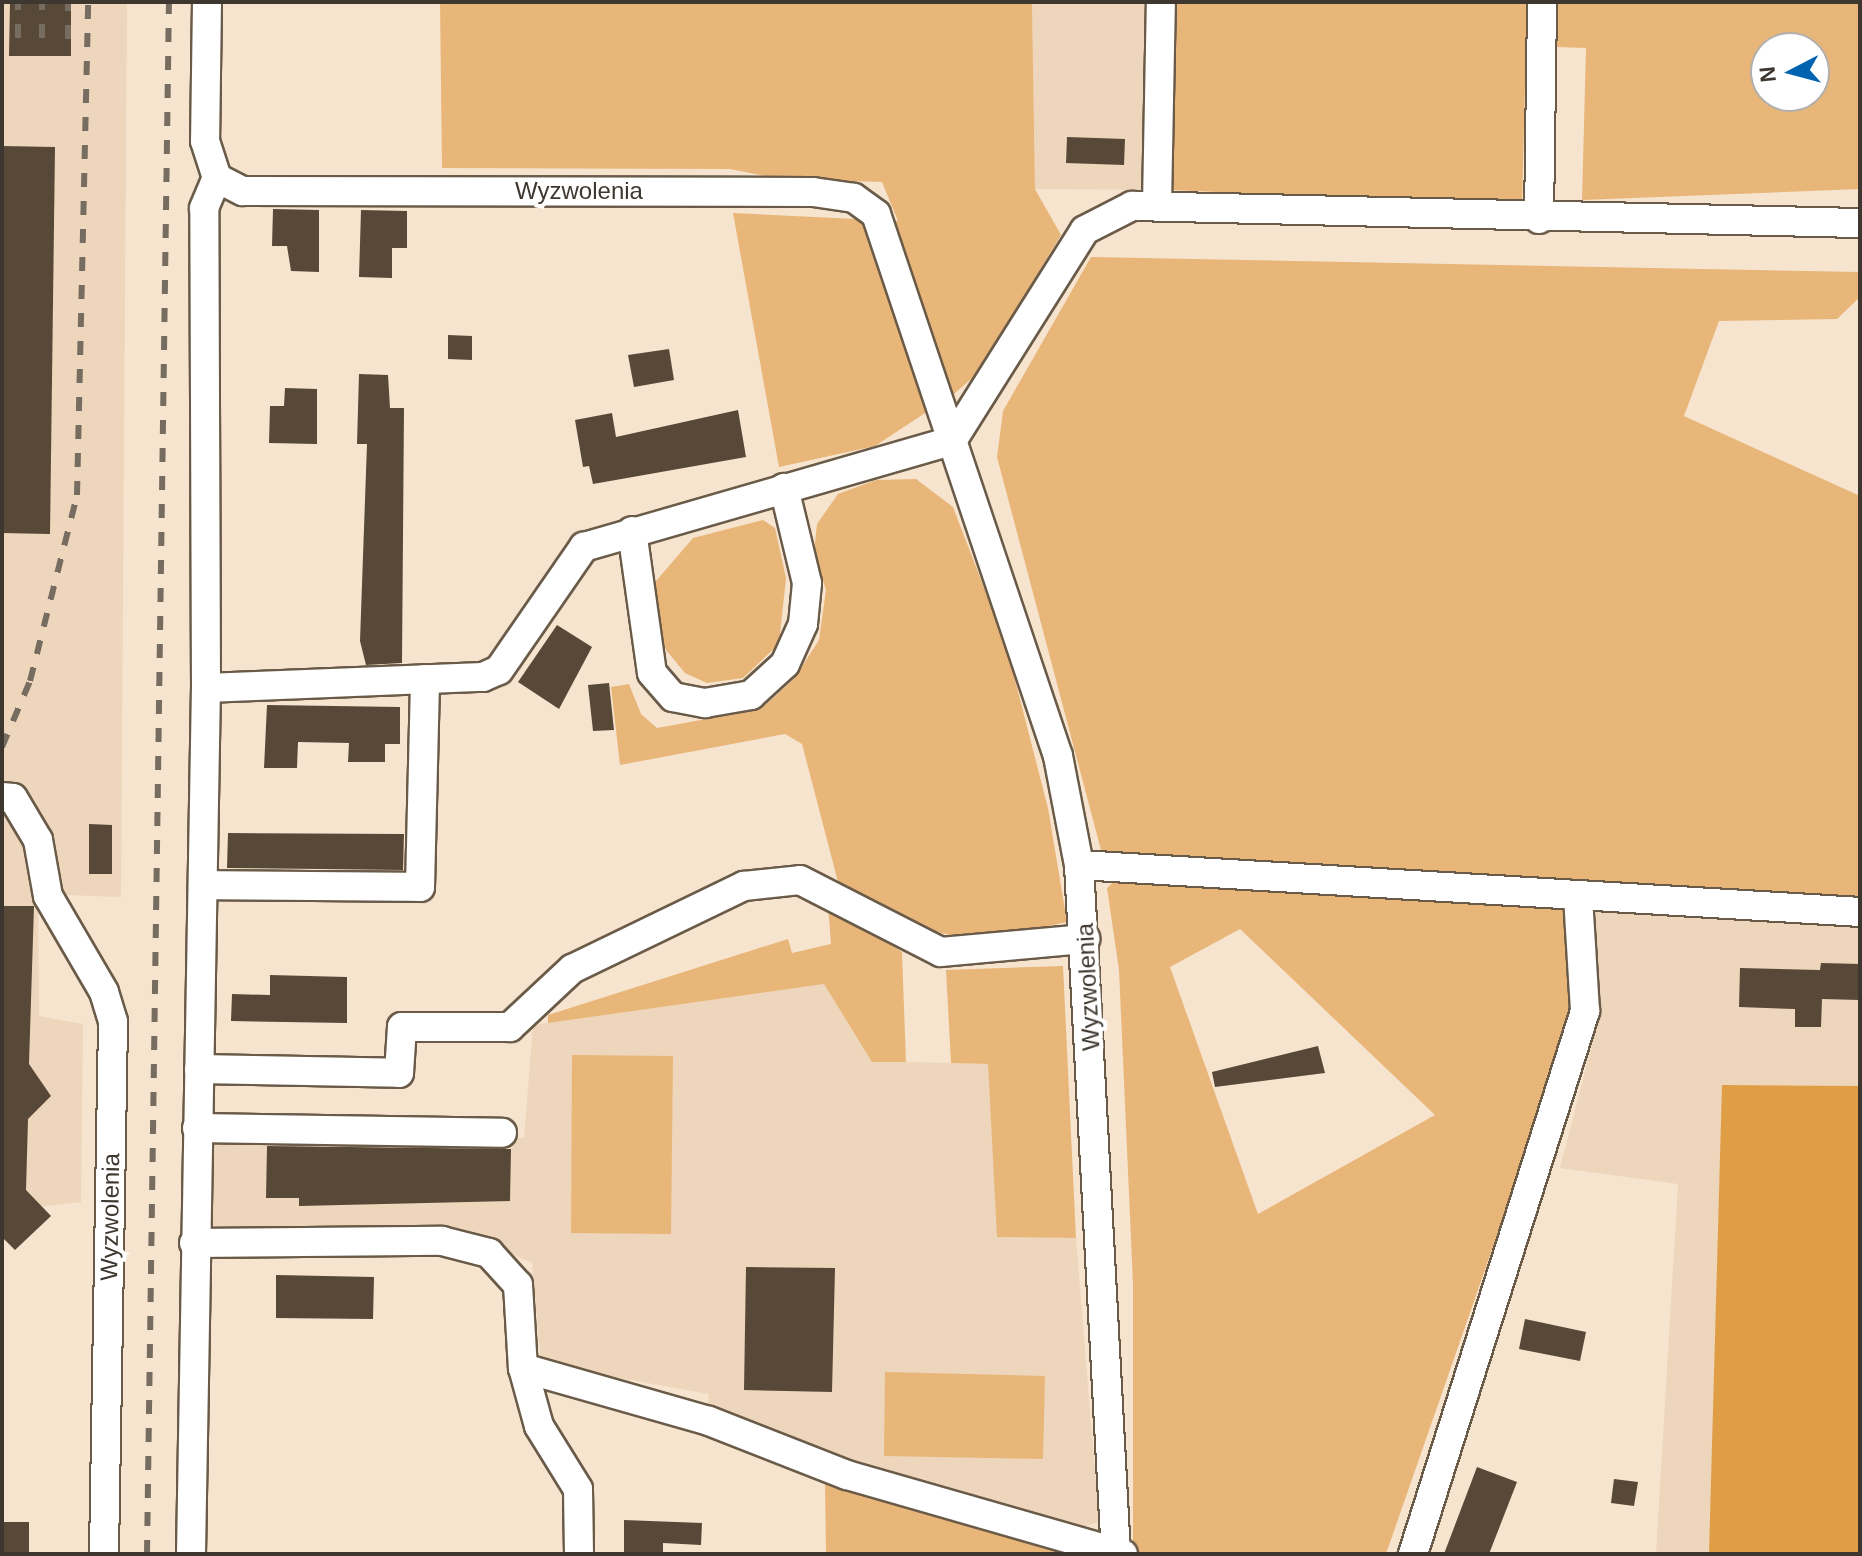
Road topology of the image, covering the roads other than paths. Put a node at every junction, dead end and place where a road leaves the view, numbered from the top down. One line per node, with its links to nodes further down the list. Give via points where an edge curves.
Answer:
1 (207, 2): 4 (street, via 205,141)
2 (1161, 2): 5 (street)
3 (1542, 2): 6 (street)
4 (217, 178): 8 (street, Wyzwolenia, via 243,191 854,198 876,214); 12 (street, via 204,208)
5 (1157, 204): 6 (street); 8 (street, via 1132,206 1085,230)
6 (1539, 219): 7 (street)
7 (1860, 223)
8 (952, 441): 9 (street); 14 (street, Wyzwolenia, via 1058,756)
9 (784, 488): 10 (street); 10 (street, via 807,583 803,624 785,664 751,695 705,703 673,697 652,673)
10 (632, 531): 11 (street, via 584,547 499,670)
11 (425, 679): 12 (street); 15 (street, via 420,887)
12 (206, 688): 15 (street)
13 (2, 797): 25 (street, Wyzwolenia, via 13,798 38,840 48,896 104,992 113,1022)
14 (1079, 865): 16 (street); 18 (street, Wyzwolenia)
15 (203, 885): 19 (street)
16 (1578, 895): 17 (street); 28 (street, via 1585,1011)
17 (1860, 912)
18 (1085, 939): 19 (street, via 941,952 811,883 744,886 572,969 510,1027 402,1027 399,1073); 24 (street, Wyzwolenia)
19 (199, 1069): 20 (street)
20 (197, 1128): 21 (street); 22 (street)
21 (502, 1133)
22 (194, 1243): 23 (street, via 442,1241 489,1253 518,1285); 26 (street)
23 (523, 1368): 24 (street, Wyzwolenia, via 709,1421 847,1475); 27 (street, via 539,1426 578,1489)
24 (1119, 1553)
25 (104, 1554)
26 (191, 1554)
27 (579, 1554)
28 (1413, 1554)

